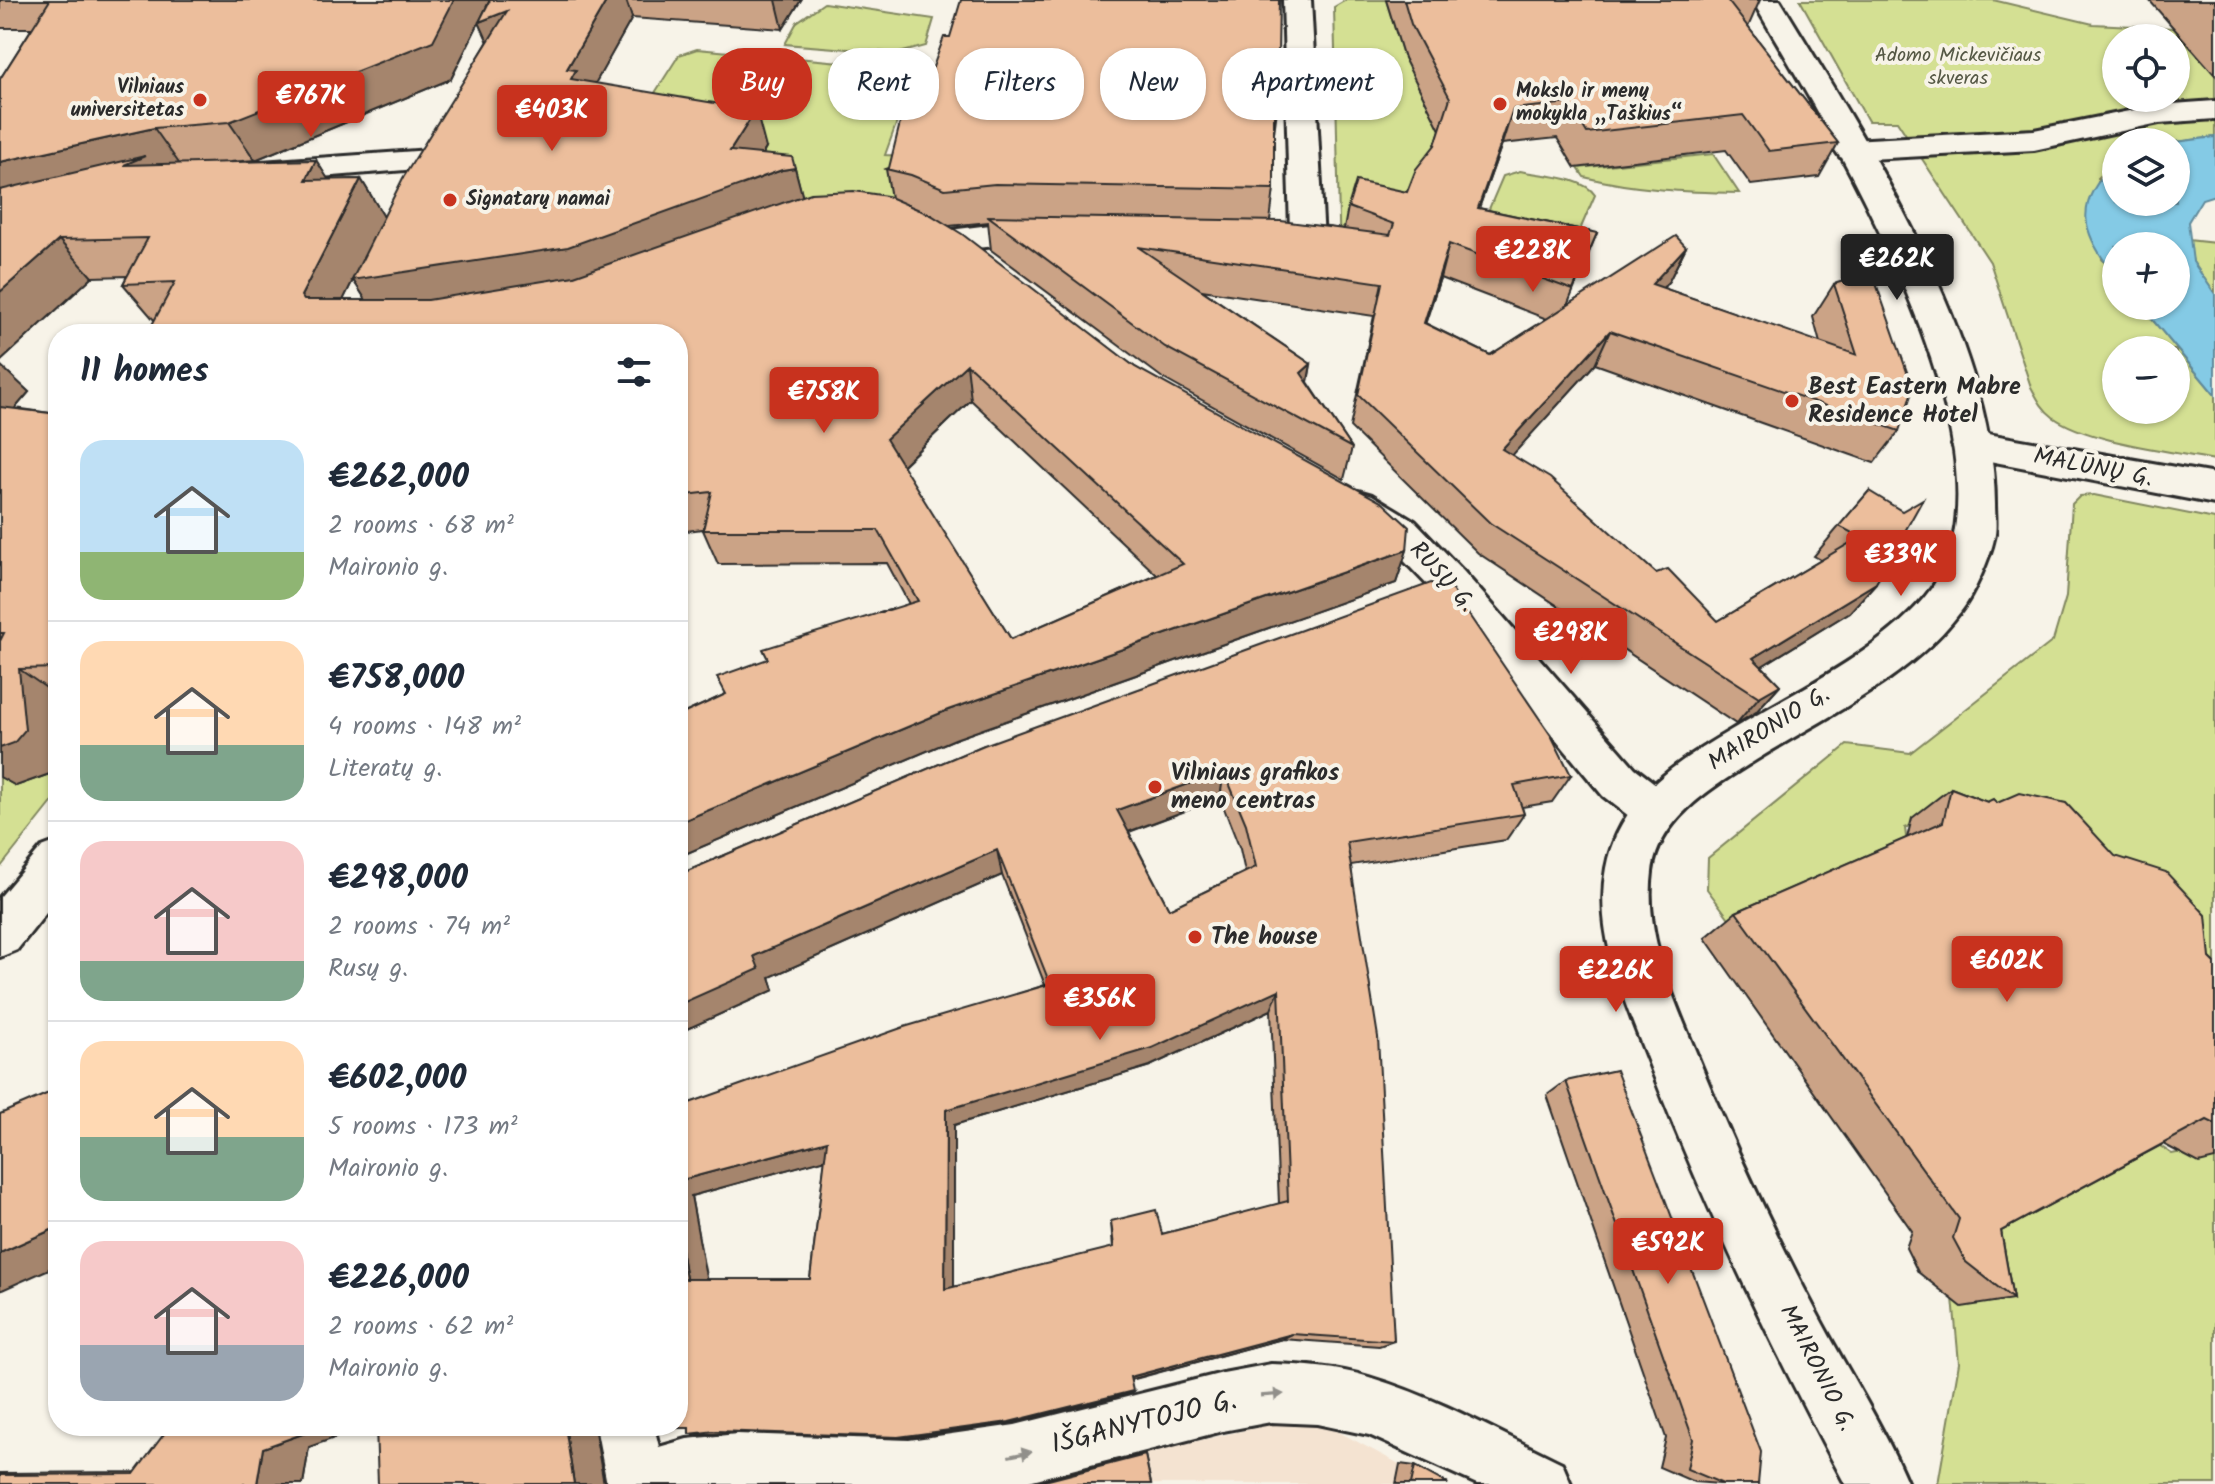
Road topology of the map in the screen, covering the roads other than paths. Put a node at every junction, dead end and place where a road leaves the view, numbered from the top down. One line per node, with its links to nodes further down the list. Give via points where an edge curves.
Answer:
1 (1297, 0): 8 (street, via 1307,241)
2 (1766, 0): 4 (street, MAIRONIO G.)
3 (2215, 110): 4 (street, via 2159,114 2034,140)
4 (1851, 150): 10 (street, MAIRONIO G., via 1933,311)
5 (430, 161): 6 (street)
6 (225, 175)
7 (1059, 237): 9 (street, via 930,233)
8 (1241, 240)
9 (995, 274)
10 (1971, 445): 12 (street, MALŪNŲ G.); 15 (street, MAIRONIO G., via 1979,510 1967,564 1951,596 1876,662 1720,759)
11 (1326, 488): 13 (street, RUSŲ G., via 1401,532)
12 (2215, 489)
13 (1450, 583): 14 (street); 15 (street, RUSŲ G., via 1583,743 1619,782)
14 (1407, 599)
15 (1654, 809): 21 (street, MAIRONIO G., via 1638,838 1627,905 1648,993 1721,1176)
16 (48, 874): 17 (street)
17 (0, 934)
18 (627, 1436): 19 (street)
19 (637, 1483): 20 (street, IŠGANYTOJO G., one-way to 20, via 687,1469 737,1464 909,1470 1000,1458 1271,1393 1317,1395 1369,1406)
20 (1541, 1484)
21 (1878, 1484)

